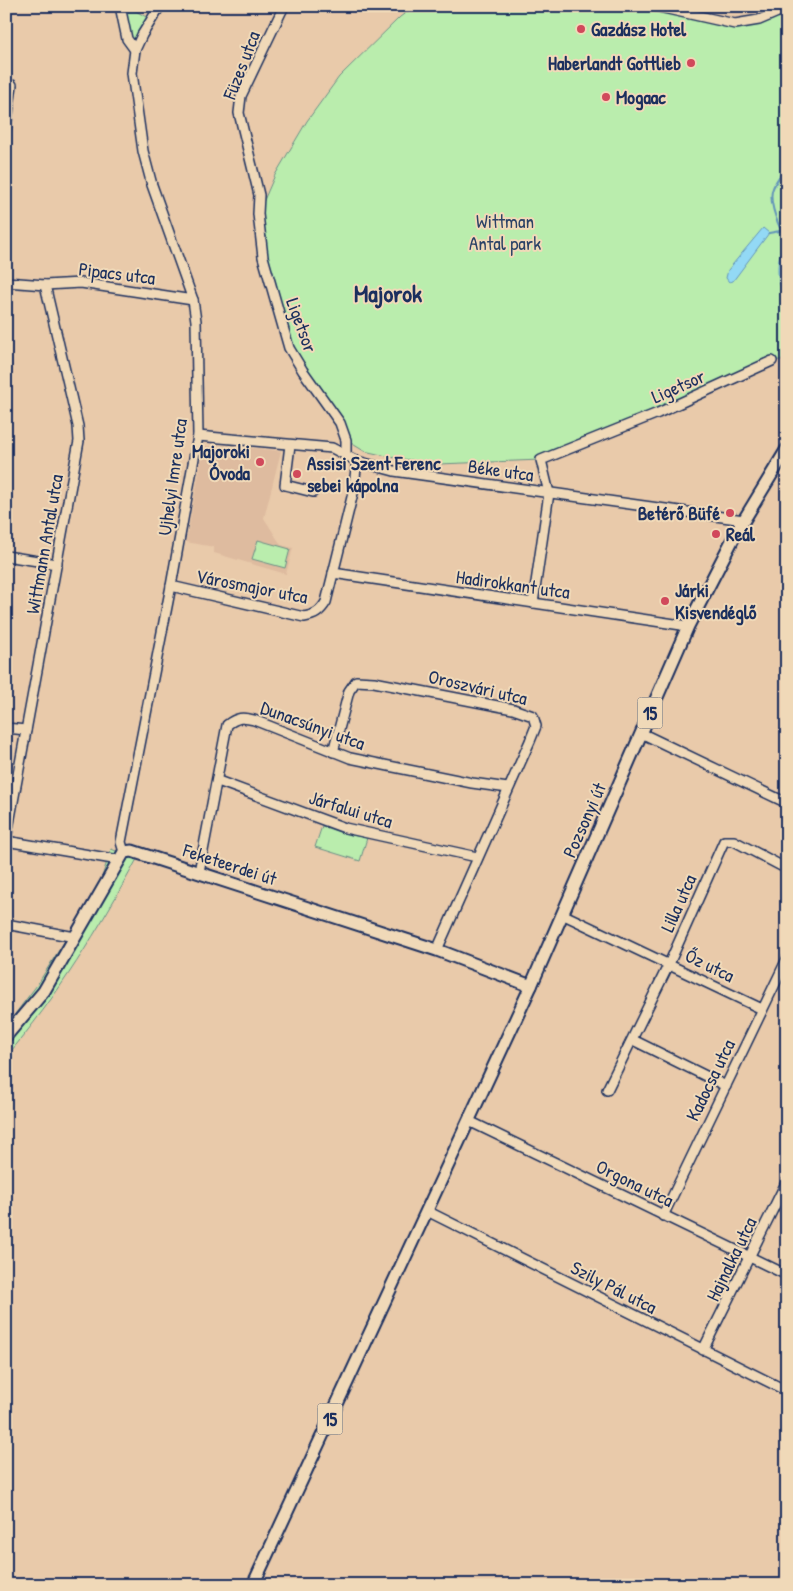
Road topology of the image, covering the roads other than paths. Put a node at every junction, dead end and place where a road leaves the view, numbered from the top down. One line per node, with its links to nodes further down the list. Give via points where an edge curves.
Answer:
1 (120, 6): 6 (street, via 127,39)
2 (160, 6): 6 (street, Ujhelyi Imre utca)
3 (284, 6): 9 (street, Füzes utca, via 242,96 239,113)
4 (654, 6): 5 (street, via 735,24 759,20)
5 (787, 8)
6 (135, 50): 12 (street, Ujhelyi Imre utca, via 132,73 143,151)
7 (12, 85): 8 (street)
8 (6, 129)
9 (259, 195): 16 (street, Ligetsor, via 259,236 289,348 340,423 346,440)
10 (6, 282): 11 (street, Pipacs utca)
11 (45, 285): 12 (street, Pipacs utca, via 80,283); 23 (street, Wittmann Antal utca, via 79,441)
12 (193, 300): 14 (street, Ujhelyi Imre utca)
13 (772, 361): 20 (street, Ligetsor, via 658,413 541,460)
14 (198, 436): 15 (street, Béke utca); 25 (street, Ujhelyi Imre utca)
15 (290, 444): 16 (street, Béke utca, via 332,448); 19 (street, via 285,485)
16 (346, 454): 18 (street, Béke utca)
17 (786, 454): 21 (main road, Pozsonyi út / 15)
18 (357, 461): 20 (street, Béke utca, via 394,471); 24 (street, Városmajor utca)
19 (313, 492)
20 (549, 493): 21 (street, Béke utca); 26 (street)
21 (744, 520): 27 (main road, Pozsonyi út / 15)
22 (6, 556): 23 (street)
23 (57, 564): 29 (street, Wittmann Antal utca)
24 (333, 573): 25 (street, Városmajor utca, via 321,611 304,617); 26 (street, Hadirokkant utca)
25 (171, 586): 36 (street, Ujhelyi Imre utca, via 121,842)
26 (533, 603): 27 (street, Hadirokkant utca)
27 (688, 626): 30 (main road, Pozsonyi út / 15)
28 (6, 728): 29 (street)
29 (26, 730): 35 (street, Wittmann Antal utca)
30 (641, 732): 34 (street); 40 (main road, Pozsonyi út / 15)
31 (332, 752): 32 (street, Dunacsúnyi utca, via 254,720 234,719 227,725); 33 (street, Dunacsúnyi utca, via 396,769); 33 (street, Oroszvári utca, via 349,690 356,681 513,709 533,716 536,726)
32 (218, 781): 37 (street, Járfalui utca, via 345,828); 39 (street, Dunacsúnyi utca)
33 (508, 788): 37 (street, Oroszvári utca)
34 (787, 803)
35 (6, 841): 36 (street, Wittmann Antal utca)
36 (121, 856): 39 (main road, Feketeerdei út, via 132,851); 42 (main road)
37 (477, 857): 43 (street, Oroszvári utca)
38 (787, 869): 45 (street, Lilla utca, via 734,841 724,841)
39 (199, 872): 43 (main road, Feketeerdei út)
40 (562, 914): 45 (street, Őz utca); 46 (main road, Pozsonyi út / 15)
41 (6, 924): 42 (street)
42 (75, 938): 48 (main road, via 44,990)
43 (437, 950): 46 (main road, Feketeerdei út)
44 (787, 959): 47 (street, Kadocsa utca)
45 (669, 964): 47 (street, Őz utca); 49 (street, Lilla utca)
46 (531, 986): 52 (main road, Pozsonyi út / 15)
47 (762, 1009): 50 (street, Kadocsa utca)
48 (6, 1036)
49 (632, 1040): 50 (street); 51 (street, Lilla utca)
50 (726, 1086): 55 (street, Kadocsa utca)
51 (608, 1090)
52 (469, 1120): 54 (main road, Pozsonyi út / 15); 55 (street, Orgona utca)
53 (787, 1181): 56 (street, Hajnalka utca)
54 (427, 1211): 58 (street, Szily Pál utca); 60 (main road, 15)
55 (663, 1216): 56 (street, Orgona utca)
56 (750, 1256): 57 (street, Orgona utca); 58 (street, Hajnalka utca)
57 (787, 1274)
58 (703, 1350): 59 (street, Szily Pál utca)
59 (787, 1391)
60 (253, 1585)

